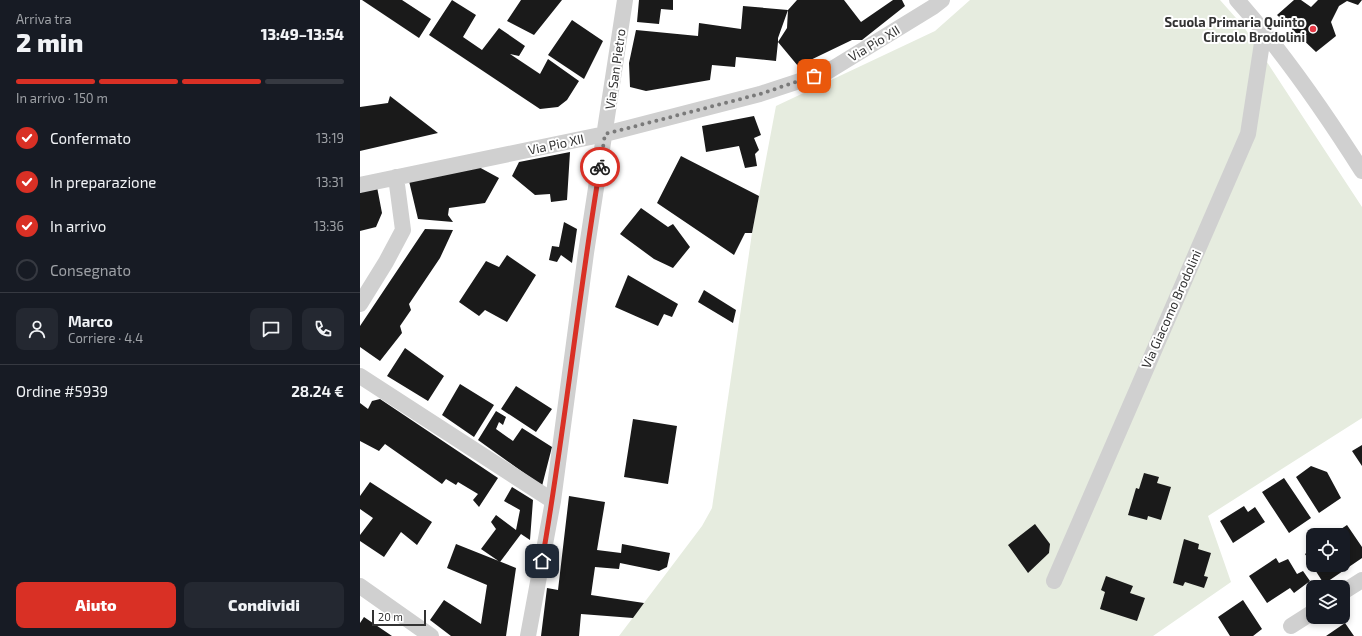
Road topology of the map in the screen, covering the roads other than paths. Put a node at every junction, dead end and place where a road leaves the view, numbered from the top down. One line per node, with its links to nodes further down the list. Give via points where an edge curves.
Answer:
1 (625, 0): 5 (street, Via San Pietro)
2 (942, 0): 5 (street, Via Pio XII, via 827,72 760,94)
3 (1237, 0): 4 (street)
4 (1264, 30): 6 (street, via 1334,126); 13 (street, Via Giacomo Brodolini, via 1248,134)
5 (605, 134): 7 (street, Via Pio XII); 11 (street, Via San Pietro, via 586,253)
6 (1362, 171)
7 (396, 177): 8 (street, Via Pio XII); 9 (street, via 403,230)
8 (360, 185)
9 (360, 304)
10 (360, 376): 11 (street)
11 (553, 501): 19 (street, Via San Pietro)
12 (1362, 580): 15 (street)
13 (1054, 581)
14 (360, 586): 18 (street)
15 (1350, 588)
16 (1306, 616): 17 (street)
17 (1291, 626)
18 (431, 636)
19 (528, 636)

